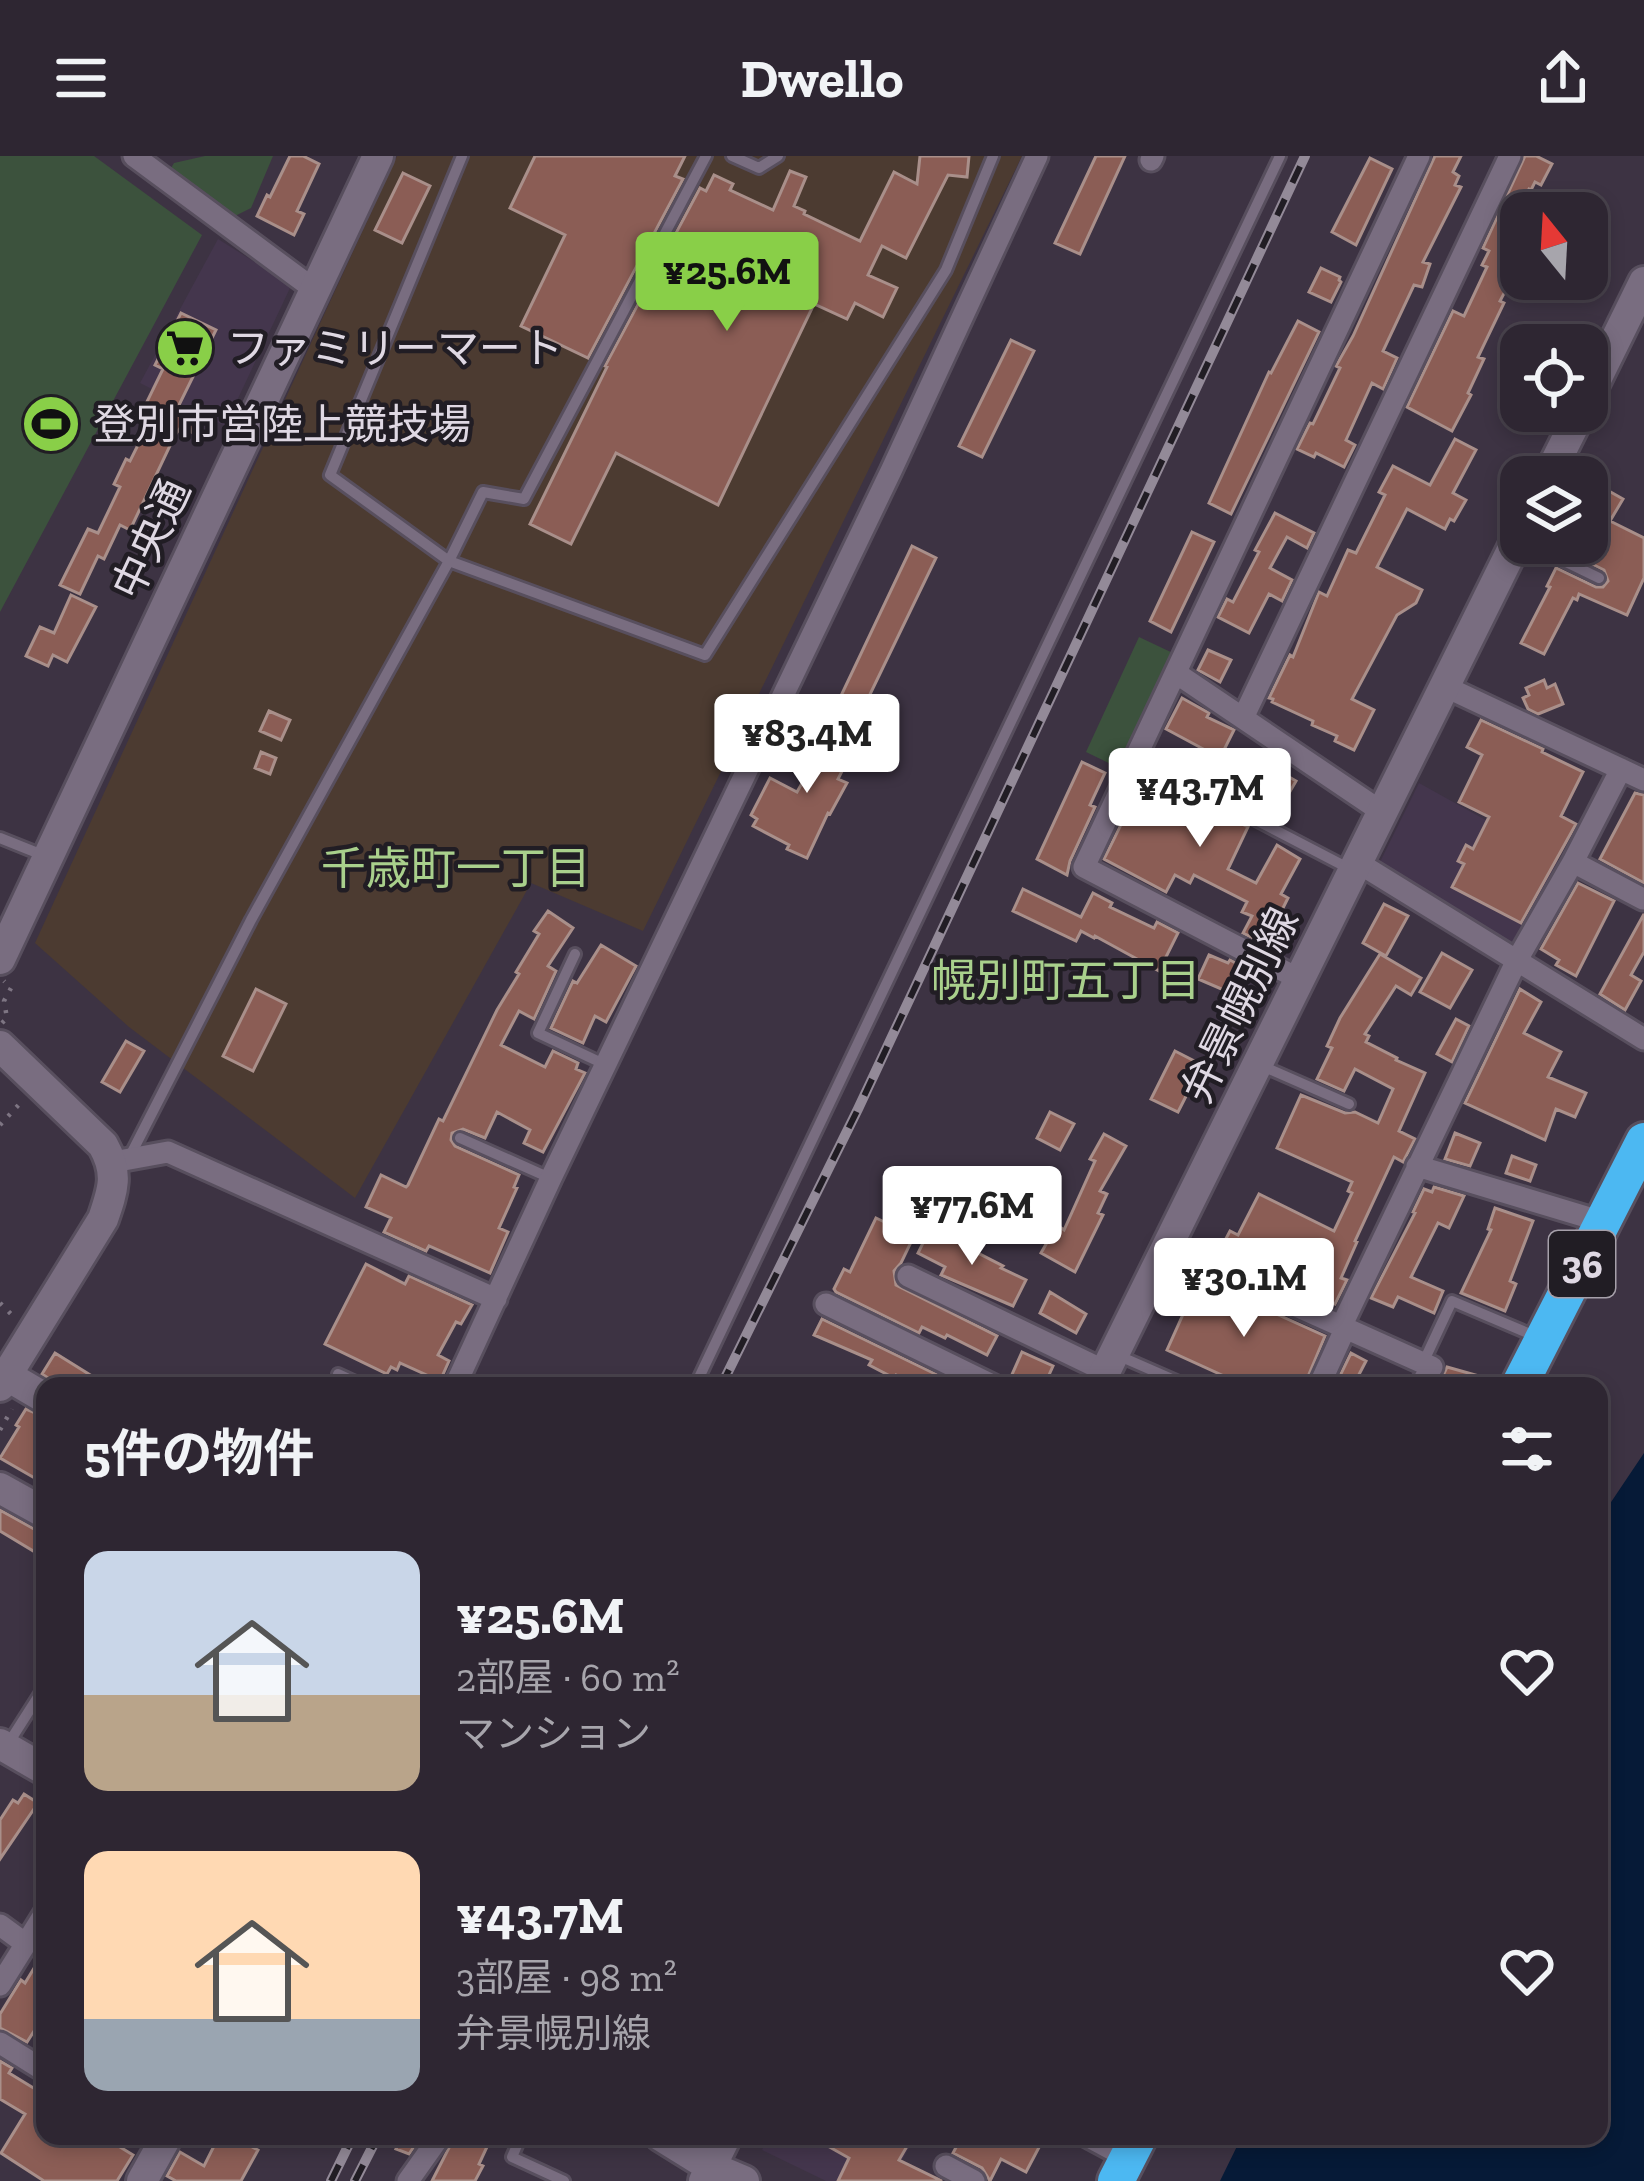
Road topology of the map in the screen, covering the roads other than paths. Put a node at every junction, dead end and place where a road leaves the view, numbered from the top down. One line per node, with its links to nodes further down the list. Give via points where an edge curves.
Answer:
1 (135, 156): 13 (street)
2 (378, 156): 13 (street, 中央通)
3 (462, 156): 15 (lane, via 329,475)
4 (706, 156): 15 (lane, via 524,499 484,492)
5 (732, 156): 6 (lane, via 759,168)
6 (778, 156)
7 (993, 156): 15 (lane, via 946,270 705,655)
8 (1037, 156): 38 (street)
9 (1280, 156): 57 (lane)
10 (1419, 156): 19 (street)
11 (1510, 156): 21 (street)
12 (1644, 282): 14 (street)
13 (315, 290): 27 (street, 中央通)
14 (1608, 355)
15 (449, 561): 42 (lane)
16 (1509, 564): 20 (street, 弁景幌別線)
17 (1572, 564): 18 (lane)
18 (1599, 578)
19 (1176, 673): 21 (street); 34 (street, via 1084,867)
20 (1446, 687): 22 (street); 24 (street, 弁景幌別線)
21 (1243, 718): 24 (street)
22 (1621, 769): 23 (street); 28 (street)
23 (1644, 780)
24 (1382, 812): 29 (street, 弁景幌別線)
25 (1252, 818): 29 (lane)
26 (0, 838): 27 (lane)
27 (48, 857): 32 (street, 中央通)
28 (1573, 862): 30 (street); 33 (street)
29 (1355, 866): 33 (street); 34 (street, 弁景幌別線)
30 (1643, 899)
31 (575, 954): 38 (lane, via 538,1033)
32 (0, 958)
33 (1517, 960): 35 (street); 43 (street)
34 (1299, 979): 37 (street, 弁景幌別線)
35 (1644, 1039)
36 (0, 1046): 42 (street)
37 (1257, 1064): 39 (lane); 46 (street, 弁景幌別線)
38 (606, 1065): 44 (street)
39 (1349, 1104)
40 (460, 1138): 44 (lane)
41 (1644, 1141): 45 (highway, 36)
42 (121, 1161): 48 (street, via 168,1152); 63 (street, via 103,1219)
43 (1417, 1166): 45 (street); 50 (street)
44 (551, 1178): 48 (street)
45 (1603, 1222): 51 (highway, 36)
46 (1167, 1248): 50 (street); 53 (street, 弁景幌別線)
47 (908, 1276): 53 (street)
48 (496, 1299): 56 (street)
49 (826, 1304): 58 (street)
50 (1343, 1328): 52 (street); 60 (street)
51 (1543, 1339): 52 (lane, via 1452,1301); 62 (highway, 36)
52 (1423, 1363): 61 (street, via 1432,1367)
53 (1106, 1370): 59 (lane)
54 (338, 1374): 55 (lane)
55 (344, 1377)
56 (459, 1377)
57 (698, 1377)
58 (976, 1377)
59 (1142, 1377)
60 (1323, 1377)
61 (1426, 1377)
62 (1524, 1377)
63 (3, 1380): 64 (street)
64 (36, 1394)
65 (0, 1488): 66 (street)
66 (36, 1508)
67 (36, 1699): 68 (lane)
68 (3, 1745): 69 (street)
69 (36, 1765)
70 (0, 1925): 72 (street)
71 (36, 1928): 72 (street)
72 (26, 1944): 73 (street)
73 (0, 1985)
74 (0, 2043): 75 (street)
75 (36, 2065)
76 (157, 2145): 83 (street)
77 (434, 2145): 84 (street)
78 (517, 2145): 85 (lane, via 512,2157)
79 (672, 2145): 82 (street)
80 (722, 2145): 82 (street)
81 (946, 2166): 87 (street)
82 (708, 2174): 86 (street)
83 (142, 2181)
84 (408, 2181)
85 (564, 2181)
86 (744, 2181)
87 (974, 2181)

